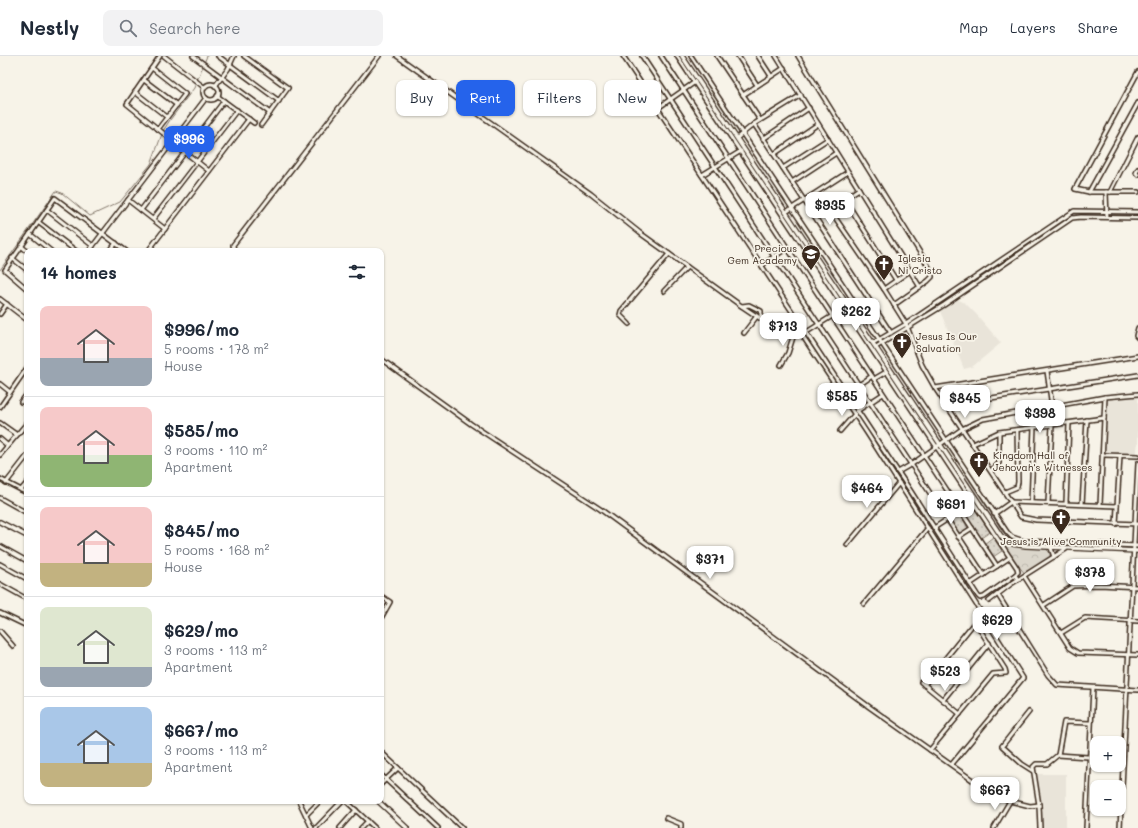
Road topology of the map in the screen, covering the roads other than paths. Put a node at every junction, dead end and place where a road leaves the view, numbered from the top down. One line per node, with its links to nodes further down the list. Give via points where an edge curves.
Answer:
1 (160, 56): 21 (street)
2 (164, 56): 31 (street)
3 (193, 56): 25 (street)
4 (218, 56): 20 (street)
5 (234, 56): 20 (street)
6 (244, 56): 40 (street, via 287,86 288,89)
7 (380, 56): 110 (street, via 232,245)
8 (397, 56): 112 (street, via 591,194)
9 (623, 56): 27 (street)
10 (642, 56): 38 (street)
11 (661, 56): 32 (street)
12 (677, 56): 28 (street)
13 (682, 56): 58 (street)
14 (691, 56): 56 (street)
15 (717, 56): 34 (street)
16 (738, 56): 29 (street)
17 (758, 56): 24 (street)
18 (776, 56): 22 (street)
19 (798, 56): 121 (street, via 932,272 932,278)
20 (230, 65): 25 (street); 40 (street)
21 (152, 68): 26 (street); 42 (street, via 185,92)
22 (784, 68): 24 (street); 35 (street)
23 (1138, 72): 78 (street, via 1075,189)
24 (771, 76): 29 (street)
25 (222, 78): 30 (street); 46 (street)
26 (144, 80): 33 (street); 42 (street)
27 (639, 80)
28 (695, 82): 32 (street); 63 (street)
29 (757, 85): 34 (street)
30 (215, 86): 31 (street, via 210,84); 36 (street, via 218,90)
31 (205, 88): 37 (street, via 203,94)
32 (683, 90): 38 (street); 67 (street)
33 (135, 92): 48 (street); 55 (street, via 128,105)
34 (743, 95): 50 (street)
35 (800, 95): 44 (street); 50 (street)
36 (217, 96): 37 (street, via 213,99); 39 (street)
37 (206, 98): 61 (street)
38 (670, 98): 43 (street); 69 (street)
39 (224, 101): 45 (street); 64 (street)
40 (279, 101): 46 (street)
41 (1138, 103): 78 (street)
42 (177, 105): 48 (street)
43 (661, 106)
44 (809, 108): 53 (street); 59 (street)
45 (237, 110): 49 (street); 68 (street)
46 (270, 113): 54 (street)
47 (661, 113): 74 (street)
48 (167, 117): 55 (street)
49 (249, 119): 51 (street); 72 (street)
50 (760, 120): 52 (street)
51 (254, 123)
52 (754, 124): 56 (street); 59 (street)
53 (818, 124): 60 (street); 66 (street)
54 (261, 125)
55 (161, 131): 61 (street)
56 (743, 133): 58 (street); 84 (street)
57 (1138, 137): 79 (street)
58 (737, 138): 62 (street)
59 (763, 139): 66 (street)
60 (828, 139): 65 (street); 70 (street)
61 (173, 142): 64 (street); 82 (street)
62 (744, 148): 63 (street); 89 (street)
63 (740, 152): 67 (street); 128 (street)
64 (185, 153): 68 (street); 86 (street)
65 (836, 153): 73 (street); 76 (street)
66 (774, 154): 70 (street)
67 (728, 158): 69 (street); 111 (street)
68 (197, 162): 72 (street); 94 (street)
69 (714, 167): 74 (street); 113 (street)
70 (783, 168): 76 (street)
71 (1138, 169): 75 (street)
72 (209, 171): 96 (street)
73 (848, 172): 77 (street); 83 (street)
74 (702, 175): 115 (street)
75 (1138, 175)
76 (792, 182): 83 (street)
77 (859, 189): 81 (street); 118 (street)
78 (1089, 192): 79 (street)
79 (1108, 192): 80 (street); 88 (street)
80 (1138, 192)
81 (844, 198): 87 (street); 119 (street)
82 (128, 200): 86 (street); 97 (street)
83 (806, 200): 84 (street); 91 (street)
84 (791, 208): 89 (street); 145 (street)
85 (47, 210): 95 (street); 97 (street, via 56,198); 102 (street)
86 (141, 210): 94 (street)
87 (830, 210): 91 (street); 122 (street)
88 (1107, 211): 90 (street); 92 (street); 99 (street, via 1074,211)
89 (786, 212): 146 (street)
90 (1138, 212)
91 (816, 217): 139 (street)
92 (1107, 217): 93 (street); 103 (street, via 1072,218)
93 (1138, 218)
94 (153, 219): 96 (street)
95 (38, 222): 98 (street); 106 (street)
96 (165, 229): 109 (street)
97 (103, 233): 100 (street); 102 (street)
98 (30, 234): 101 (street); 105 (street)
99 (1028, 242): 103 (street); 134 (street)
100 (116, 243): 107 (street); 108 (street)
101 (21, 246): 104 (street); 114 (street)
102 (93, 246)
103 (1031, 247): 137 (street)
104 (24, 248)
105 (47, 248)
106 (72, 248)
107 (112, 248)
108 (122, 248)
109 (150, 248)
110 (233, 248)
111 (787, 248): 113 (street); 130 (street)
112 (669, 254): 116 (street); 133 (street, via 621,311 620,315)
113 (774, 257): 115 (street); 135 (street)
114 (12, 258): 117 (street); 120 (street, via 5,272)
115 (762, 265): 138 (street)
116 (687, 267): 123 (street); 127 (street)
117 (24, 268)
118 (911, 270): 119 (street); 121 (street)
119 (896, 280): 122 (street)
120 (24, 287)
121 (920, 287): 126 (street)
122 (884, 289): 126 (street)
123 (664, 291)
124 (0, 299): 125 (street)
125 (7, 304): 129 (street); 132 (street)
126 (894, 305): 134 (street)
127 (742, 306): 131 (street); 131 (street, via 749,305 761,311)
128 (845, 308): 130 (street); 154 (street)
129 (0, 314)
130 (832, 316): 135 (street); 156 (street)
131 (759, 317): 140 (street); 141 (street, via 773,327)
132 (24, 318)
133 (629, 324)
134 (906, 324): 137 (street); 139 (street)
135 (819, 325): 138 (street); 158 (street)
136 (1138, 328): 144 (street)
137 (908, 329): 143 (street); 159 (street, via 922,365)
138 (806, 332): 142 (street); 171 (street)
139 (890, 332): 143 (street); 145 (street)
140 (744, 334)
141 (794, 334): 142 (street); 151 (street)
142 (802, 335): 171 (street)
143 (894, 336): 147 (street)
144 (1138, 338)
145 (878, 339): 146 (street); 147 (street)
146 (873, 343): 148 (street)
147 (881, 344): 148 (street); 185 (street)
148 (876, 347): 186 (street)
149 (1138, 356): 152 (street)
150 (384, 361): 278 (street, via 471,424 600,509)
151 (781, 365)
152 (1047, 371): 159 (street); 160 (street)
153 (24, 372): 161 (street)
154 (886, 372): 156 (street); 189 (street)
155 (1138, 375): 160 (street)
156 (873, 377): 158 (street); 162 (street)
157 (0, 384): 161 (street)
158 (859, 384): 167 (street)
159 (935, 388): 168 (street)
160 (1049, 388): 168 (street); 170 (street)
161 (10, 392): 169 (street)
162 (883, 394): 167 (street); 190 (street)
163 (1138, 394): 165 (street)
164 (24, 398): 166 (street)
165 (1104, 398): 170 (street); 172 (street)
166 (21, 402)
167 (871, 402): 171 (street); 197 (street)
168 (947, 405): 179 (street)
169 (0, 407)
170 (1052, 407): 179 (street, via 983,419)
171 (856, 412): 181 (street); 199 (street); 202 (street)
172 (1104, 418): 173 (street); 192 (street)
173 (1087, 420): 175 (street); 212 (street)
174 (0, 423): 183 (street)
175 (1069, 423): 176 (street); 211 (street)
176 (1052, 425): 178 (street); 210 (street)
177 (24, 426): 183 (street)
178 (1034, 427): 180 (street); 209 (street)
179 (962, 429): 185 (street); 187 (street)
180 (1017, 430): 182 (street); 206 (street, via 1018,482 1017,486)
181 (840, 431)
182 (999, 432): 187 (street); 198 (street, via 999,462)
183 (17, 434): 188 (street)
184 (0, 439): 188 (street)
185 (946, 440): 186 (street); 217 (street)
186 (940, 444): 189 (street); 232 (street, via 1001,536 1013,544)
187 (973, 444): 198 (street)
188 (8, 445): 191 (street)
189 (936, 446): 190 (street); 237 (street)
190 (925, 454): 197 (street); 216 (street)
191 (0, 455)
192 (1103, 455): 193 (street); 213 (street)
193 (1120, 456): 194 (street); 214 (street)
194 (1138, 456)
195 (24, 460): 201 (street)
196 (1138, 463): 221 (street)
197 (912, 464): 199 (street); 218 (street)
198 (991, 471): 206 (street)
199 (898, 472): 223 (street)
200 (0, 479): 201 (street)
201 (6, 483): 204 (street)
202 (899, 483): 222 (street); 229 (street)
203 (24, 486): 204 (street)
204 (21, 490): 205 (street)
205 (24, 492)
206 (1005, 492): 208 (street)
207 (0, 498): 215 (street)
208 (1011, 502): 209 (street); 217 (street); 220 (street, via 1023,518)
209 (1031, 502): 210 (street)
210 (1048, 503): 211 (street)
211 (1066, 504): 212 (street)
212 (1082, 504): 213 (street)
213 (1100, 505): 214 (street)
214 (1117, 506): 220 (street)
215 (24, 511)
216 (960, 511): 218 (street); 224 (street)
217 (994, 514): 227 (street, via 1012,537 1024,541)
218 (947, 519): 223 (street); 226 (street)
219 (0, 522): 225 (street)
220 (1116, 524): 221 (street)
221 (1136, 524): 231 (street)
222 (928, 528): 254 (street); 258 (street)
223 (934, 528): 247 (street)
224 (972, 528): 226 (street); 240 (street)
225 (24, 534)
226 (958, 537): 241 (street)
227 (1050, 542): 228 (street); 232 (street)
228 (1080, 544): 231 (street); 234 (street)
229 (847, 545)
230 (0, 546): 238 (street)
231 (1137, 546): 235 (street)
232 (1050, 547): 233 (street); 236 (street)
233 (1066, 549): 234 (street); 236 (street)
234 (1080, 549): 235 (street)
235 (1136, 551): 248 (street)
236 (1054, 557): 243 (street)
237 (1009, 558): 240 (street); 242 (street, via 1018,570)
238 (24, 559)
239 (0, 564): 244 (street)
240 (997, 566): 241 (street)
241 (984, 575): 247 (street)
242 (1015, 575): 245 (street); 247 (street, via 980,598)
243 (1024, 576): 245 (street); 255 (street)
244 (24, 577)
245 (1018, 580): 250 (street)
246 (0, 584): 251 (street)
247 (970, 584)
248 (1132, 586): 249 (street); 255 (street, via 1073,586); 259 (street)
249 (1138, 587)
250 (998, 595): 253 (street); 271 (street, via 1055,684)
251 (24, 597)
252 (384, 598): 257 (street, via 390,602)
253 (989, 601)
254 (864, 604)
255 (1044, 605): 264 (street)
256 (0, 613): 262 (street)
257 (384, 613)
258 (982, 613): 261 (street); 282 (street, via 1023,678)
259 (1132, 621): 260 (street); 264 (street, via 1085,618); 267 (street)
260 (1138, 621)
261 (975, 622): 265 (street); 270 (street)
262 (24, 625)
263 (0, 631): 266 (street)
264 (1061, 633): 267 (street, via 1067,645 1078,653)
265 (989, 643): 274 (street); 276 (street, via 1006,673 993,674)
266 (13, 646)
267 (1129, 654): 268 (street); 272 (street)
268 (1138, 655)
269 (921, 682): 270 (street)
270 (924, 685): 274 (street)
271 (1093, 688): 272 (street); 277 (street)
272 (1126, 690): 273 (street); 309 (street)
273 (1138, 690)
274 (943, 700): 276 (street)
275 (1029, 712): 284 (street, via 1002,746)
276 (960, 714): 278 (street)
277 (1090, 723): 280 (street, via 1064,722); 281 (street)
278 (930, 750): 282 (street)
279 (384, 755): 283 (street)
280 (1058, 755): 281 (street); 284 (street, via 1047,764 1034,765)
281 (1088, 757): 308 (street)
282 (952, 764): 286 (street, via 978,784)
283 (398, 768): 285 (street); 304 (street)
284 (1033, 771): 292 (street)
285 (386, 779): 303 (street)
286 (1010, 801): 292 (street, via 1030,806); 306 (street)
287 (300, 804): 294 (street)
288 (317, 804): 294 (street)
289 (339, 804): 298 (street)
290 (349, 804): 293 (street)
291 (381, 804): 302 (street)
292 (1039, 805): 307 (street)
293 (356, 810): 296 (street); 299 (street)
294 (306, 815): 297 (street)
295 (666, 818): 305 (street, via 681,824)
296 (368, 821): 300 (street); 301 (street)
297 (312, 828)
298 (316, 828)
299 (340, 828)
300 (361, 828)
301 (375, 828)
302 (407, 828)
303 (438, 828)
304 (462, 828)
305 (682, 828)
306 (994, 828)
307 (1040, 828)
308 (1086, 828)
309 (1120, 828)

